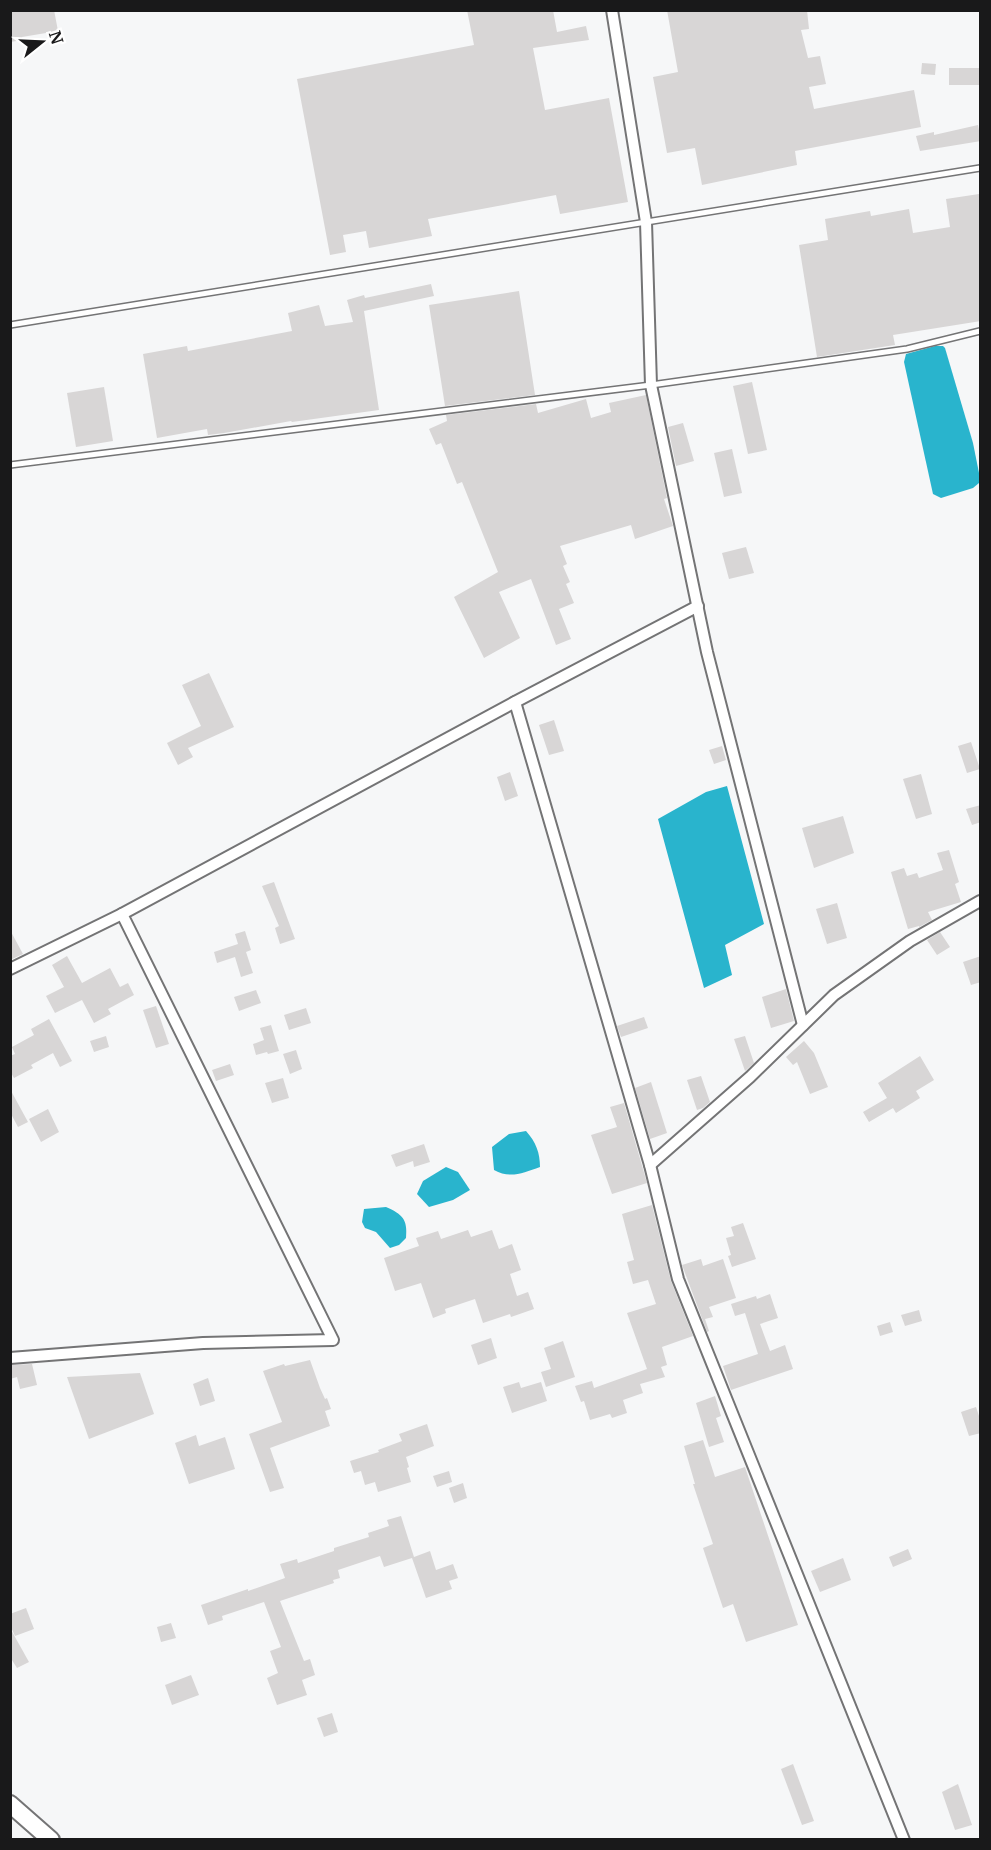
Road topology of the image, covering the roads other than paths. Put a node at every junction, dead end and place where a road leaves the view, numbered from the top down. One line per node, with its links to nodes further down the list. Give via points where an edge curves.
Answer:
1 (612, 10): 3 (street)
2 (981, 168): 3 (lane)
3 (646, 222): 4 (lane); 6 (street)
4 (10, 325)
5 (981, 331): 6 (lane, via 907,349)
6 (651, 385): 7 (lane); 8 (street)
7 (10, 465)
8 (698, 606): 9 (street); 13 (street)
9 (515, 702): 11 (street); 14 (street)
10 (981, 901): 13 (street, via 909,941 834,995)
11 (122, 914): 12 (street); 15 (street, via 333,1340 203,1343)
12 (10, 969)
13 (803, 1025): 14 (street)
14 (650, 1165): 18 (street, via 678,1279)
15 (10, 1358)
16 (10, 1804): 17 (main road)
17 (51, 1839)
18 (904, 1839)

